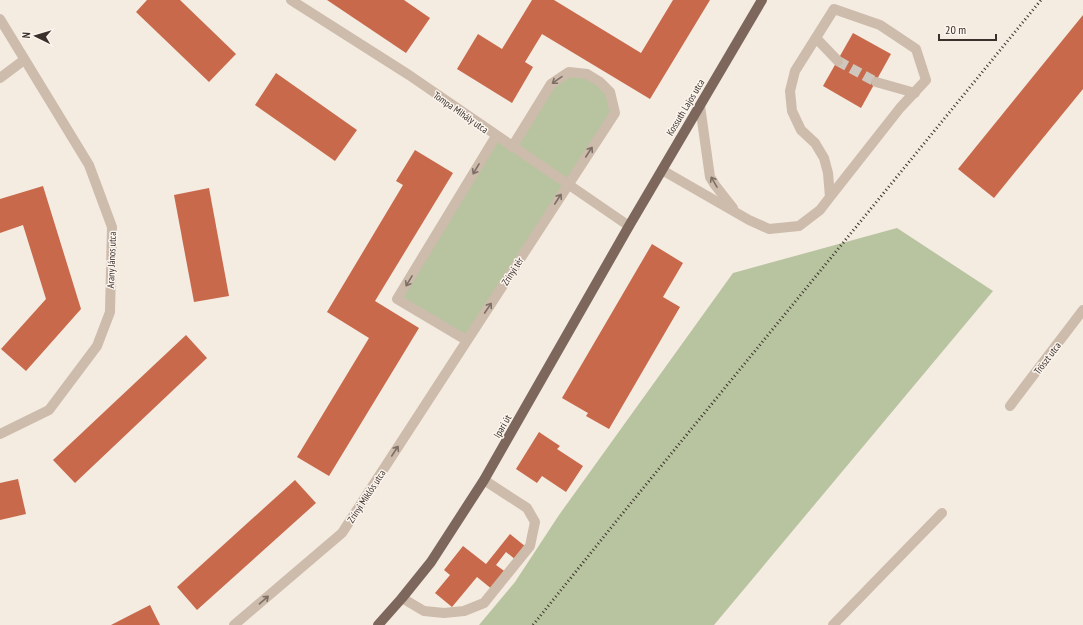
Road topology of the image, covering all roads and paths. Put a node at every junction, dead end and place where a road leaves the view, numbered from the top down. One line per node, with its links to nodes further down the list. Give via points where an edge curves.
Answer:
1 (291, 0): 11 (street, Tompa Mihály utca, via 409,75)
2 (762, 0): 10 (main road, Kossuth Lajos utca)
3 (0, 20): 5 (street)
4 (816, 38): 6 (street); 9 (street, via 834,9 880,25 916,49 926,80); 15 (street, via 795,72 790,91 791,104 801,130 815,143 824,158)
5 (24, 60): 7 (street); 21 (street, Arany János utca, via 89,165 112,227 110,312 98,346 49,410)
6 (838, 61)
7 (0, 78)
8 (876, 82): 9 (street)
9 (915, 93): 15 (street, via 900,108)
10 (700, 106): 13 (main road, Kossuth Lajos utca); 16 (street, one-way to 10, via 710,177)
11 (496, 136): 12 (street, Tompa Mihály utca); 19 (street, one-way to 19, via 397,299)
12 (512, 147): 14 (street, Tompa Mihály utca); 14 (street, Zrínyi tér, one-way to 12, via 615,113 610,92 600,82 587,74 569,72 551,84)
13 (662, 170): 16 (street); 17 (main road, Kossuth Lajos utca)
14 (568, 184): 17 (street, Tompa Mihály utca); 19 (street, Zrínyi tér, one-way to 14)
15 (830, 197): 16 (street, via 820,210 799,226 769,228)
16 (737, 213)
17 (629, 226): 22 (main road, Ipari út)
18 (1083, 310): 20 (street, Tröszt utca)
19 (466, 340): 25 (street, Zrínyi Miklós utca, one-way to 19, via 342,533)
20 (1010, 406)
21 (0, 434)
22 (484, 480): 24 (main road, Ipari út, via 431,562); 24 (street, via 527,508 535,522 530,546 484,603 464,611 444,613 424,611)
23 (942, 513): 27 (street)
24 (402, 598): 26 (main road, Ipari út)
25 (234, 625)
26 (378, 625)
27 (833, 625)

